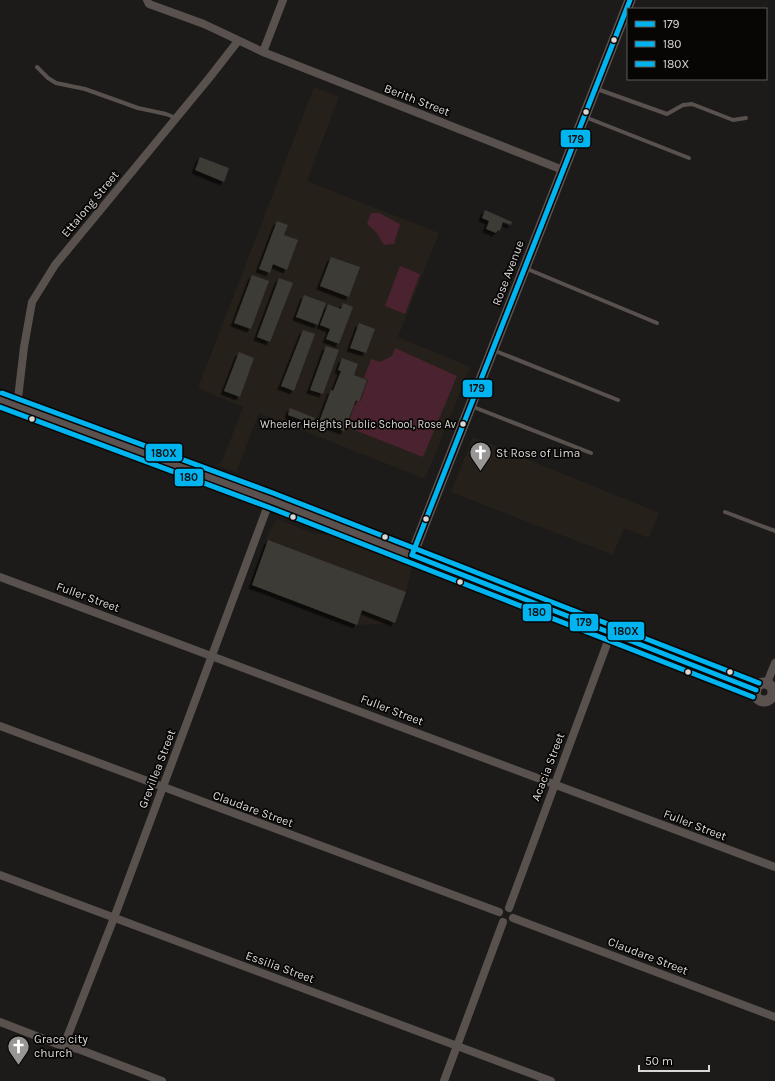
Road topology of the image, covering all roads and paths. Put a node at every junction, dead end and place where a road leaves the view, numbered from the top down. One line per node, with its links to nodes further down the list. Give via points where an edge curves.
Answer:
1 (146, 0): 4 (street, Berith Street, via 149,4 204,24)
2 (283, 0): 5 (street)
3 (630, 0): 7 (street, Rose Avenue)
4 (238, 41): 5 (street, Berith Street); 9 (street, Ettalong Street)
5 (262, 52): 12 (street, Berith Street)
6 (37, 67): 9 (lane, via 56,82)
7 (595, 88): 8 (street, Rose Avenue); 10 (lane, via 667,114 683,105 692,104 733,120)
8 (584, 116): 11 (lane); 12 (street, Rose Avenue)
9 (176, 118): 19 (street, Ettalong Street, via 55,265 32,302)
10 (746, 118)
11 (689, 158)
12 (563, 170): 13 (street, Rose Avenue)
13 (524, 268): 14 (lane); 15 (street, Rose Avenue)
14 (657, 323)
15 (492, 350): 17 (lane); 18 (street, Rose Avenue)
16 (0, 400): 19 (street)
17 (618, 400)
18 (471, 406): 20 (lane); 24 (street, Rose Avenue)
19 (17, 407): 21 (street)
20 (591, 453)
21 (270, 500): 24 (street); 27 (street, Grevillea Street)
22 (725, 512): 23 (lane)
23 (775, 532)
24 (412, 555): 26 (street)
25 (0, 576): 27 (street, Fuller Street)
26 (611, 634): 30 (street); 33 (street, Acacia Street)
27 (212, 656): 33 (street, Fuller Street); 34 (street, Grevillea Street)
28 (775, 663): 29 (street)
29 (767, 683): 30 (street, via 759,685); 31 (street, via 772,687)
30 (756, 690): 31 (street, via 756,696 760,700 766,701)
31 (774, 696)
32 (0, 726): 34 (street, Claudare Street)
33 (554, 784): 35 (street, Fuller Street); 37 (street, Acacia Street)
34 (162, 788): 38 (street, Claudare Street); 39 (street, Grevillea Street)
35 (775, 868)
36 (0, 875): 39 (street, Essilia Street)
37 (508, 908): 38 (street); 40 (street, via 512,911)
38 (499, 912): 41 (street, via 499,919)
39 (114, 918): 44 (street, Grevillea Street); 45 (street, Essilia Street)
40 (513, 918): 41 (street); 42 (street, Claudare Street)
41 (503, 922): 45 (street)
42 (775, 1017)
43 (0, 1022): 44 (street)
44 (64, 1045): 46 (street)
45 (458, 1046): 47 (street); 48 (street, Essilia Street)
46 (162, 1081)
47 (444, 1081)
48 (551, 1081)

